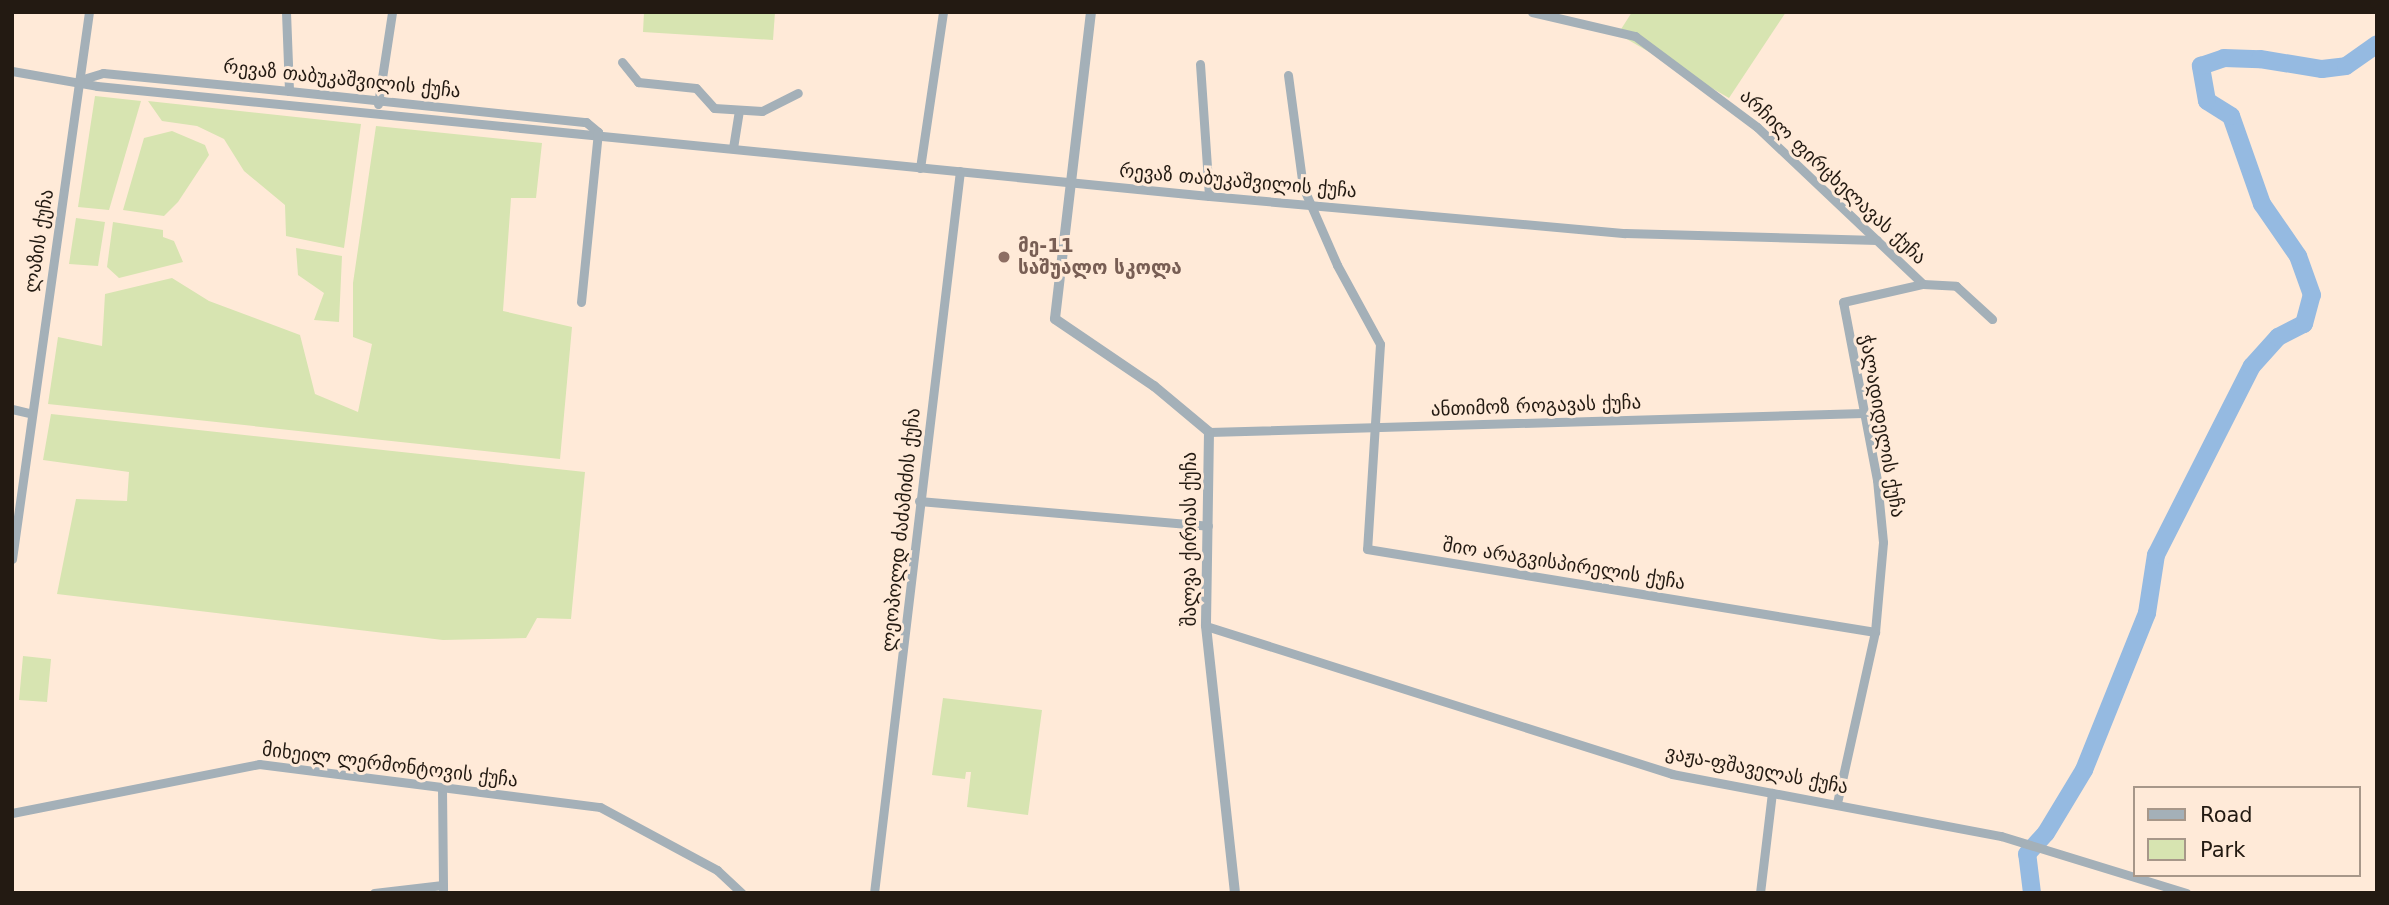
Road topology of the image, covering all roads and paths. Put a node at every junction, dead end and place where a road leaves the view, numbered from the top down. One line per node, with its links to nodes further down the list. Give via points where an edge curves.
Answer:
1 (89, 12): 11 (street, ლაზის ქუჩა)
2 (286, 12): 12 (street)
3 (392, 12): 14 (street)
4 (943, 12): 19 (street)
5 (1091, 12): 21 (street, შალვა ქირიას ქუჩა)
6 (1532, 12): 24 (street, არჩილ ფირცხელავას ქუჩა, via 1635,36 1757,127)
7 (622, 62): 15 (street, via 638,82 696,88 714,108)
8 (1200, 64): 22 (street)
9 (12, 71): 11 (street, რევაზ თაბუკაშვილის ქუჩა)
10 (1288, 75): 23 (street)
11 (80, 80): 12 (street, რევაზ თაბუკაშვილის ქუჩა, via 103,73); 16 (street, რევაზ თაბუკაშვილის ქუჩა, via 97,86); 29 (street, ლაზის ქუჩა)
12 (289, 91): 14 (street, რევაზ თაბუკაშვილის ქუჩა)
13 (798, 93): 15 (street, via 762,111)
14 (379, 100): 16 (street); 17 (street, რევაზ თაბუკაშვილის ქუჩა, via 586,122)
15 (739, 110): 18 (street)
16 (377, 115): 17 (street, რევაზ თაბუკაშვილის ქუჩა, via 584,136)
17 (598, 132): 18 (street, რევაზ თაბუკაშვილის ქუჩა); 26 (street)
18 (733, 148): 19 (street, რევაზ თაბუკაშვილის ქუჩა)
19 (920, 168): 20 (street, რევაზ თაბუკაშვილის ქუჩა)
20 (960, 171): 21 (street, რევაზ თაბუკაშვილის ქუჩა); 33 (street, ლეოპოლდ ძაძამიძის ქუჩა)
21 (1073, 183): 22 (street, რევაზ თაბუკაშვილის ქუჩა); 32 (street, შალვა ქირიას ქუჩა, via 1055,319 1154,386)
22 (1209, 196): 23 (street, რევაზ თაბუკაშვილის ქუჩა)
23 (1310, 205): 24 (street, რევაზ თაბუკაშვილის ქუჩა, via 1625,233); 31 (street, via 1380,344)
24 (1877, 240): 25 (street, არჩილ ფირცხელავას ქუჩა)
25 (1923, 284): 27 (street, via 1956,286); 30 (street, ჭალადიდელის ქუჩა, via 1843,302)
26 (581, 302)
27 (1992, 319)
28 (12, 409): 29 (street)
29 (30, 413): 35 (street, ლაზის ქუჩა)
30 (1864, 413): 31 (street, ანთიმოზ როგავას ქუჩა); 37 (street, ჭალადიდელის ქუჩა, via 1883,542)
31 (1376, 429): 32 (street, ანთიმოზ როგავას ქუჩა); 37 (street, შიო არაგვისპირელის ქუჩა, via 1367,549)
32 (1209, 432): 34 (street, შალვა ქირიას ქუჩა)
33 (919, 501): 34 (street); 47 (street, ლეოპოლდ ძაძამიძის ქუჩა, via 909,628)
34 (1208, 526): 36 (street, შალვა ქირიას ქუჩა)
35 (12, 559)
36 (1206, 626): 39 (street, ვაჟა-ფშაველას ქუჩა, via 1672,774); 48 (street, შალვა ქირიას ქუჩა)
37 (1875, 632): 40 (street, ჭალადიდელის ქუჩა)
38 (442, 789): 41 (street, მიხეილ ლერმონტოვის ქუჩა, via 259,764); 44 (street); 46 (street, მიხეილ ლერმონტოვის ქუჩა, via 600,807 717,870)
39 (1772, 793): 40 (street, ვაჟა-ფშაველას ქუჩა); 49 (street)
40 (1837, 803): 42 (street, ვაჟა-ფშაველას ქუჩა, via 2001,836)
41 (12, 813)
42 (2134, 875)
43 (2139, 877): 50 (street, ვაჟა-ფშაველას ქუჩა)
44 (443, 889): 45 (street)
45 (374, 893)
46 (742, 893)
47 (874, 893)
48 (1235, 893)
49 (1760, 893)
50 (2186, 893)

